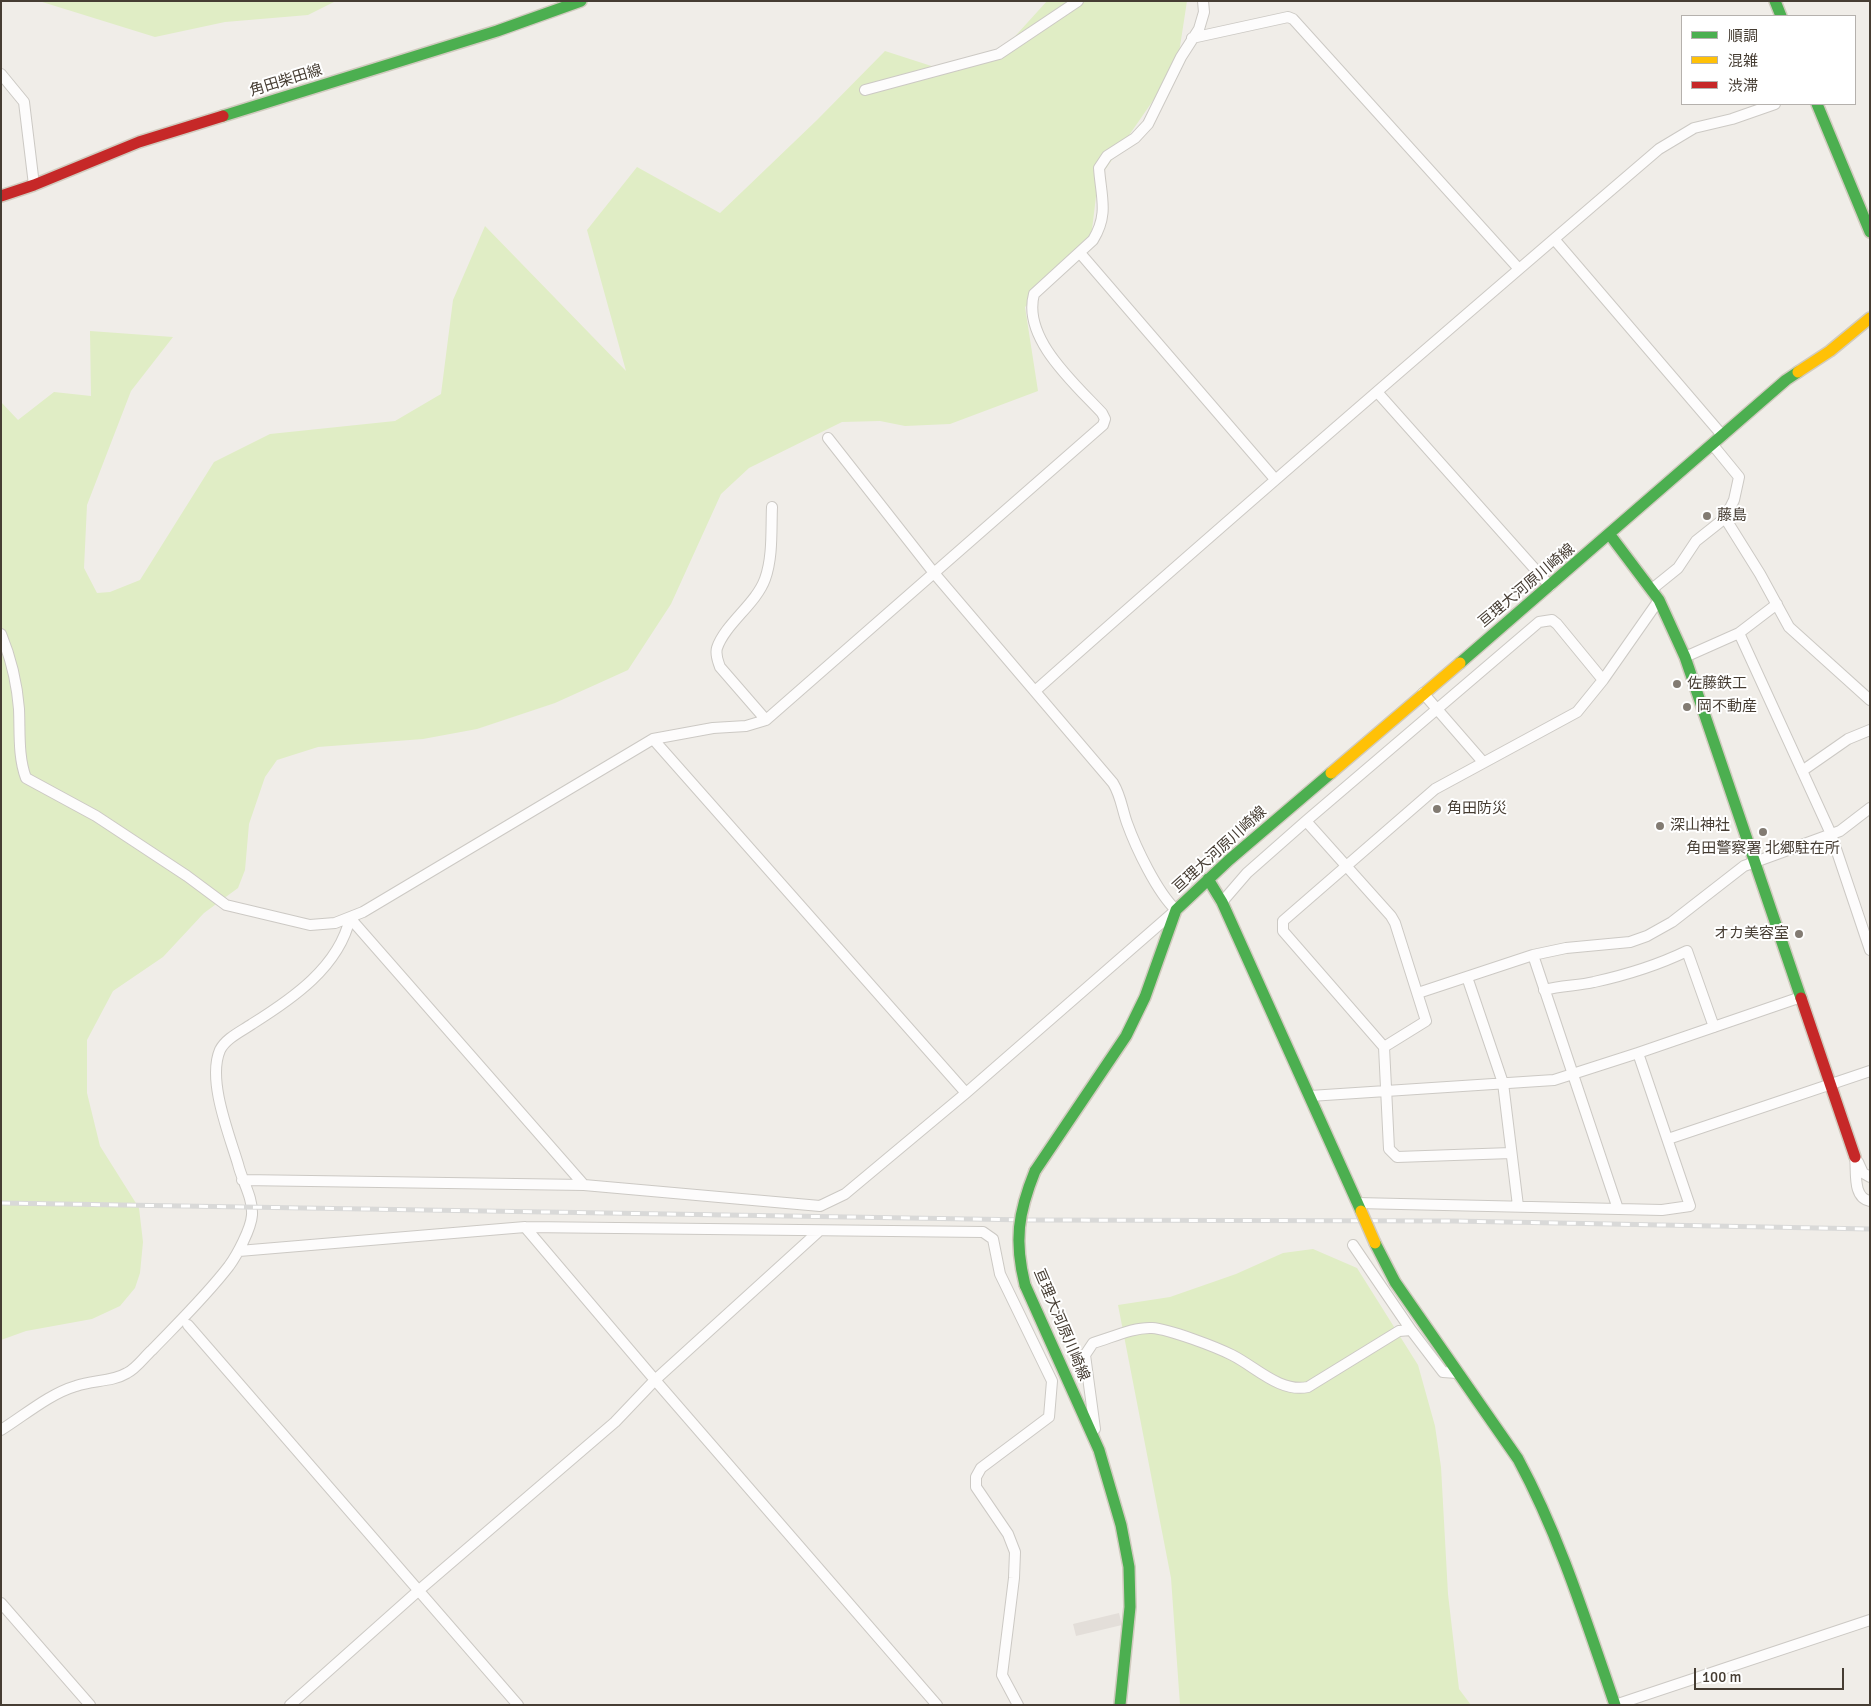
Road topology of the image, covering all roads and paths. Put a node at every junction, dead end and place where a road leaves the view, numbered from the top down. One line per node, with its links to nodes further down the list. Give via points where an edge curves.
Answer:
1 (581, 1): 11 (main road, 角田柴田線, via 496,31 139,142)
2 (1078, 1): 8 (street, via 999,54)
3 (1203, 1): 6 (street, via 1204,12 1199,29)
4 (1775, 1): 5 (main road)
5 (1781, 15)
6 (1192, 38): 15 (street, via 1148,124 1098,168 1104,216 1093,240); 16 (street, via 1283,18 1293,19)
7 (1, 74): 11 (street, via 24,102)
8 (865, 90)
9 (1772, 105): 14 (street, via 1694,128 1659,149)
10 (1817, 105): 13 (main road)
11 (34, 185): 12 (main road, 角田柴田線)
12 (1, 196)
13 (1870, 232)
14 (1554, 239): 16 (street); 19 (street)
15 (1080, 253): 22 (street); 26 (street, via 1034,294 1031,305 1036,330 1055,362 1102,413 1103,424)
16 (1519, 269): 18 (street)
17 (1870, 318): 19 (main road, 亘理大河原川崎線, via 1830,351 1786,380)
18 (1378, 393): 22 (street); 27 (street)
19 (1722, 435): 21 (main road, 亘理大河原川崎線)
20 (828, 438): 26 (street)
21 (1714, 446): 24 (street, via 1739,476 1734,500); 25 (main road, 亘理大河原川崎線)
22 (1274, 478): 35 (street)
23 (772, 506): 39 (street, via 765,580 717,648 720,667)
24 (1725, 518): 28 (street, via 1696,541 1678,568); 30 (street)
25 (1610, 535): 27 (main road, 亘理大河原川崎線); 28 (main road)
26 (934, 574): 35 (street); 39 (street)
27 (1550, 586): 36 (main road, 亘理大河原川崎線)
28 (1652, 589): 29 (main road)
29 (1659, 600): 33 (main road); 34 (street)
30 (1777, 604): 31 (street); 37 (street, via 1789,627)
31 (1739, 633): 33 (street); 43 (street)
32 (1, 634): 51 (street, via 14,674 26,778 96,816 226,905 310,925)
33 (1685, 657): 47 (main road)
34 (1603, 680): 38 (street, via 1557,624 1546,620 1539,622); 42 (street, via 1577,712)
35 (1035, 691): 50 (street, via 1113,783 1120,794 1132,835 1164,898)
36 (1423, 693): 38 (street); 49 (main road, 亘理大河原川崎線)
37 (1870, 700)
38 (1436, 708): 42 (street); 45 (street)
39 (766, 720): 41 (street, via 746,726 713,728)
40 (1870, 730): 43 (street, via 1848,739)
41 (653, 739): 51 (street); 66 (street)
42 (1483, 762): 48 (street, via 1435,788)
43 (1802, 772): 46 (street)
44 (1870, 808): 46 (street)
45 (1306, 821): 48 (street); 49 (street, via 1247,873)
46 (1831, 834): 47 (street); 52 (street)
47 (1754, 861): 53 (street, via 1672,922 1647,936 1630,942); 57 (main road)
48 (1346, 866): 56 (street, via 1391,916); 59 (street, via 1283,921 1283,931)
49 (1214, 889): 50 (main road, 亘理大河原川崎線); 67 (main road)
50 (1176, 910): 66 (street); 87 (main road, 亘理大河原川崎線, bridge, via 1148,989 1126,1036 1035,1171 1019,1219 1019,1264 1025,1285)
51 (350, 918): 72 (street, via 347,932 318,975 221,1048 218,1085); 73 (street)
52 (1870, 950)
53 (1532, 955): 54 (street); 55 (street)
54 (1467, 977): 56 (street); 63 (street)
55 (1544, 990): 58 (street, via 1593,982 1666,961 1687,951); 62 (street)
56 (1418, 993): 59 (street, via 1426,1021)
57 (1801, 997): 58 (street); 64 (main road)
58 (1714, 1027): 60 (street)
59 (1384, 1048): 65 (street)
60 (1638, 1053): 62 (street); 68 (street)
61 (1870, 1071): 64 (street)
62 (1573, 1075): 63 (street); 77 (street)
63 (1502, 1084): 65 (street); 69 (street)
64 (1831, 1084): 68 (street); 70 (main road)
65 (1386, 1090): 67 (street); 69 (street, via 1389,1149 1396,1158)
66 (966, 1092): 73 (street, via 845,1194 820,1206)
67 (1310, 1096): 76 (main road)
68 (1668, 1138): 77 (street, via 1690,1206 1677,1210)
69 (1511, 1154): 75 (street)
70 (1855, 1156): 71 (street, via 1863,1173); 74 (street, via 1857,1190 1863,1200)
71 (1870, 1178)
72 (242, 1180): 73 (street); 81 (street, via 251,1197 252,1216)
73 (584, 1185)
74 (1870, 1201)
75 (1518, 1206): 76 (street); 77 (street)
76 (1359, 1207): 84 (main road, bridge, via 1394,1282)
77 (1618, 1209)
78 (525, 1227): 79 (street); 81 (street); 85 (street)
79 (818, 1232): 85 (street); 95 (street, via 983,1232 993,1239 1000,1274 1052,1381 1049,1417 980,1468 976,1477 976,1487 1008,1534 1015,1552 1002,1675)
80 (1353, 1245): 83 (street)
81 (238, 1251): 86 (street, via 178,1324 129,1372 118,1378 59,1393)
82 (188, 1324): 88 (street)
83 (1411, 1330): 84 (street, via 1443,1372); 87 (street, via 1399,1331 1308,1387 1297,1389 1285,1386 1231,1354 1152,1328 1092,1343 1085,1355)
84 (1457, 1373): 97 (main road, via 1518,1459 1546,1512)
85 (655, 1380): 88 (street, via 615,1422); 94 (street)
86 (1, 1430)
87 (1099, 1450): 96 (main road, 亘理大河原川崎線, via 1121,1525 1129,1567 1130,1607)
88 (418, 1591): 92 (street); 93 (street)
89 (1, 1603): 91 (street)
90 (1870, 1620): 97 (street)
91 (90, 1705)
92 (290, 1705)
93 (518, 1705)
94 (937, 1705)
95 (1018, 1705)
96 (1120, 1705)
97 (1615, 1705)

